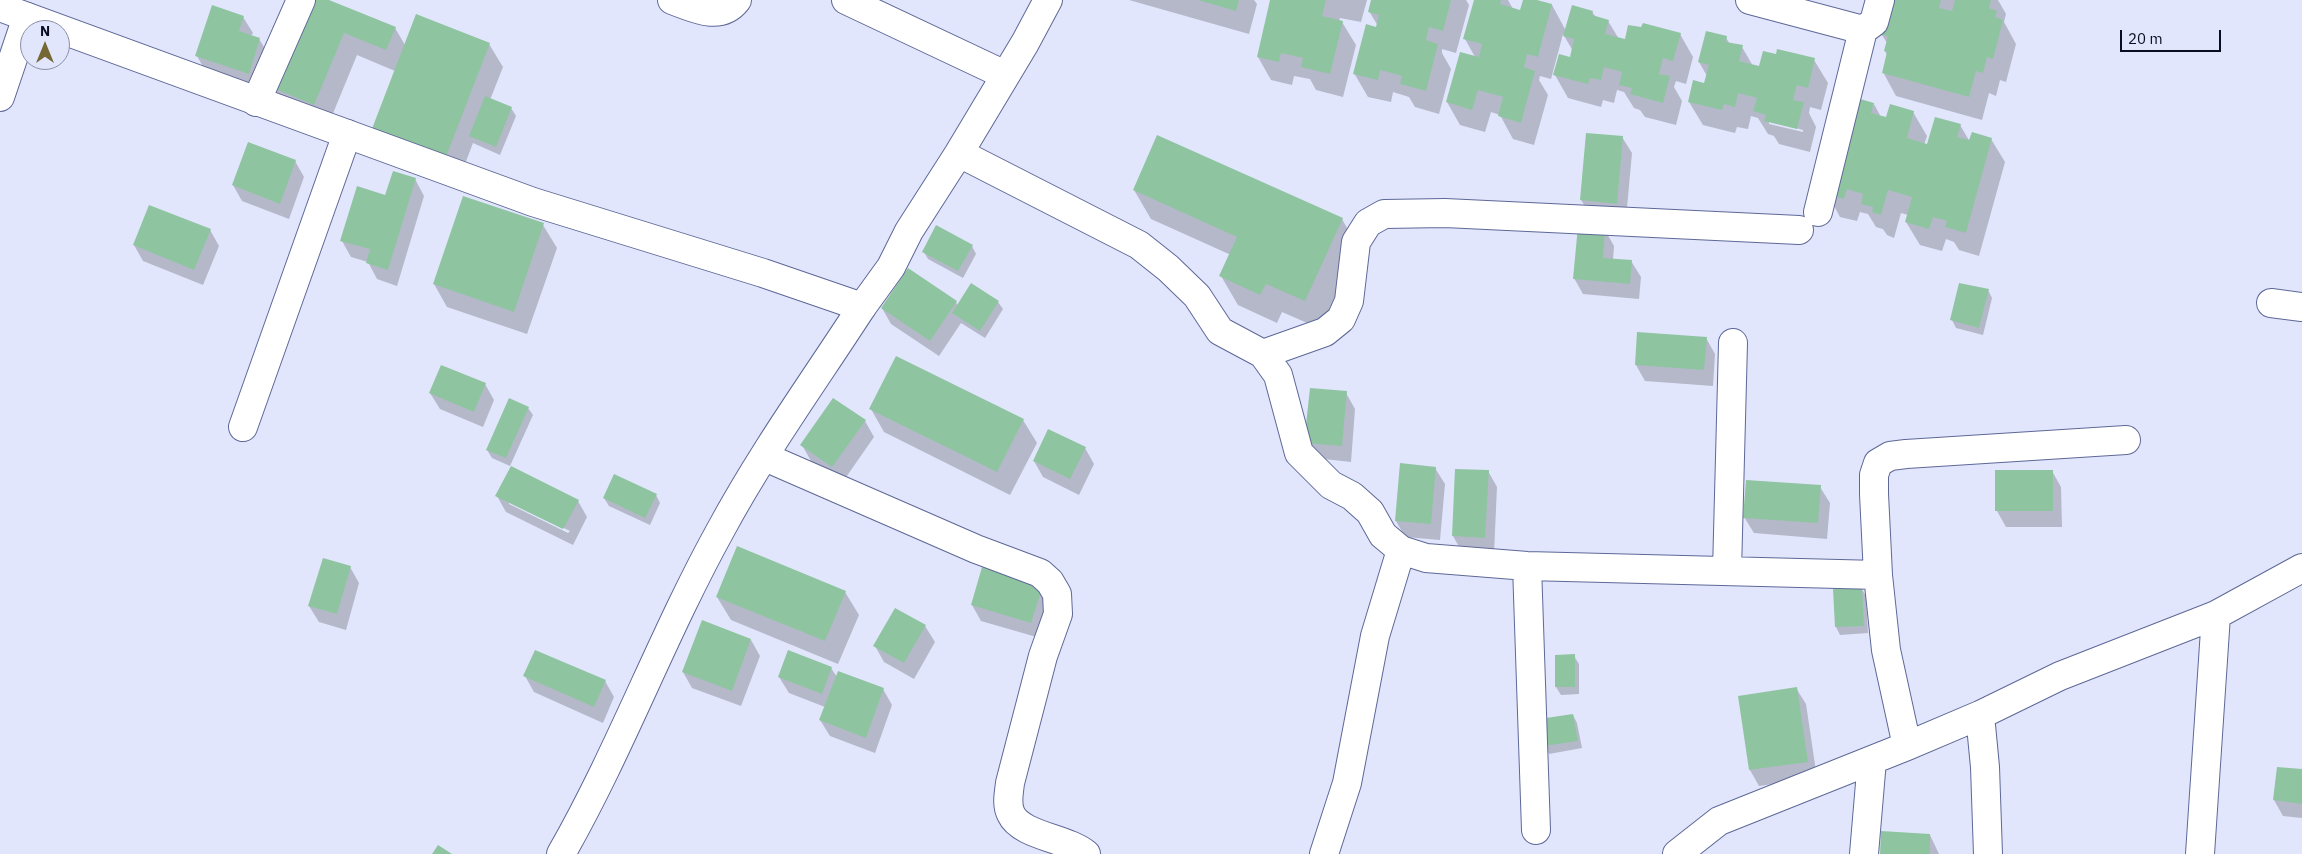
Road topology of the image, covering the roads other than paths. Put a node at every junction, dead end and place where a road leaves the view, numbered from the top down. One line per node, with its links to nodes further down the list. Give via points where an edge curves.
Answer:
1 (300, 0): 13 (street)
2 (672, 0): 3 (street, via 716,12 730,9)
3 (737, 0)
4 (846, 0): 11 (street)
5 (1048, 0): 11 (street)
6 (1751, 0): 10 (street)
7 (1880, 0): 10 (street, via 1874,22)
8 (0, 7): 9 (street)
9 (27, 17): 12 (street); 13 (street)
10 (1863, 30): 20 (street, via 1808,221 1384,214 1368,223 1356,242 1349,301 1341,319 1325,332)
11 (1005, 75): 15 (street)
12 (0, 97)
13 (256, 102): 14 (street)
14 (347, 134): 17 (street, via 533,202 764,273); 21 (street)
15 (959, 153): 17 (street, via 909,231 891,267); 20 (street, via 1139,245 1198,296 1220,331)
16 (2271, 304): 18 (street)
17 (862, 307): 23 (street)
18 (2302, 307)
19 (1732, 343): 27 (street)
20 (1264, 354): 24 (street, via 1278,375 1298,453 1331,485 1352,496 1370,512 1383,535)
21 (242, 427)
22 (2126, 440): 28 (street, via 1890,456 1878,463 1874,475)
23 (765, 457): 34 (street, via 716,538 611,761); 35 (street, via 976,549 1040,573 1050,582 1057,594 1058,614 1043,656 1014,765 1008,804 1011,816 1022,827 1077,846)
24 (1401, 550): 25 (street, via 1426,558); 36 (street, via 1376,636 1347,783)
25 (1527, 566): 27 (street); 33 (street)
26 (2302, 568): 29 (street)
27 (1727, 571): 28 (street)
28 (1878, 575): 31 (street, via 1886,650)
29 (2216, 615): 30 (street, via 2060,676); 40 (street)
30 (1980, 715): 31 (street); 39 (street)
31 (1907, 746): 32 (street)
32 (1872, 760): 37 (street, via 1720,821); 38 (street)
33 (1536, 830)
34 (561, 854)
35 (1086, 854)
36 (1324, 854)
37 (1677, 854)
38 (1864, 854)
39 (1988, 854)
40 (2200, 854)

